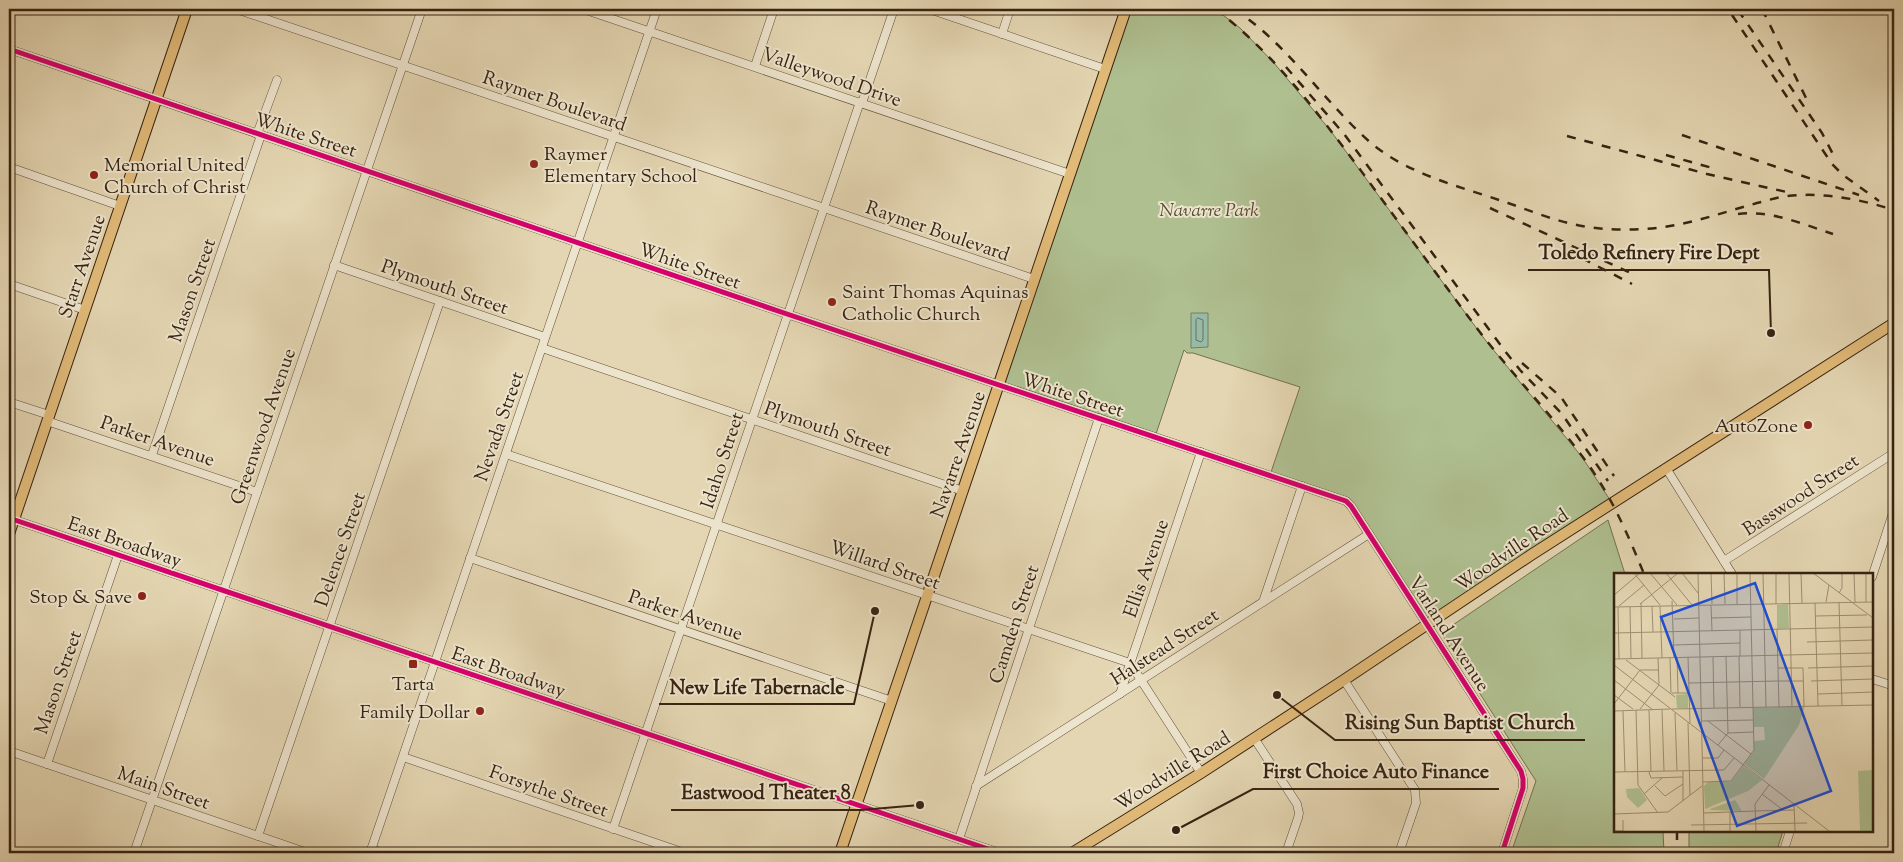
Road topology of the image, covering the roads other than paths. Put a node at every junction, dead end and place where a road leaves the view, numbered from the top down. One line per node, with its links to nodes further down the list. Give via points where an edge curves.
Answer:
1 (187, 9): 18 (main road, Starr Avenue)
2 (236, 9): 14 (street, Raymer Boulevard)
3 (422, 9): 14 (street, Greenwood Avenue)
4 (583, 9): 11 (street, Valleywood Drive)
5 (657, 9): 11 (street, Nevada Street)
6 (774, 9): 15 (street)
7 (894, 9): 19 (street, Idaho Street)
8 (929, 9): 12 (street)
9 (1010, 9): 12 (street)
10 (1126, 9): 16 (main road, Navarre Avenue)
11 (649, 31): 15 (street, Valleywood Drive); 21 (street, Nevada Street)
12 (1002, 34): 16 (street)
13 (9, 49): 18 (street, White Street)
14 (402, 65): 21 (street, Raymer Boulevard); 23 (street, Greenwood Avenue)
15 (755, 66): 19 (street, Valleywood Drive)
16 (1105, 69): 24 (main road, Navarre Avenue)
17 (277, 80): 20 (street, Mason Street)
18 (156, 100): 20 (street, White Street); 25 (main road, Starr Avenue)
19 (861, 103): 24 (street, Valleywood Drive); 26 (street, Idaho Street)
20 (259, 135): 23 (street, White Street); 45 (street, Mason Street)
21 (613, 137): 26 (street, Raymer Boulevard); 27 (street, Nevada Street)
22 (9, 167): 25 (street)
23 (366, 170): 27 (street, White Street); 28 (street, Greenwood Avenue)
24 (1070, 174): 29 (main road, Navarre Avenue)
25 (120, 206): 32 (main road, Starr Avenue)
26 (823, 208): 29 (street, Raymer Boulevard); 33 (street, Idaho Street)
27 (577, 243): 33 (street, White Street); 35 (street, Nevada Street)
28 (334, 265): 31 (street, Plymouth Street); 49 (street, Greenwood Avenue)
29 (1034, 279): 37 (main road, Navarre Avenue)
30 (9, 284): 32 (street)
31 (440, 301): 35 (street, Plymouth Street); 65 (street, Delence Street)
32 (85, 310): 39 (main road, Starr Avenue)
33 (787, 314): 37 (street, White Street); 41 (street, Idaho Street)
34 (1892, 327): 46 (main road, Woodville Road)
35 (545, 337): 36 (street, Nevada Street)
36 (542, 348): 41 (street, Plymouth Street); 44 (street, Nevada Street)
37 (998, 385): 40 (street, White Street); 48 (main road, Navarre Avenue)
38 (9, 402): 39 (street, Parker Avenue)
39 (48, 418): 45 (street, Parker Avenue); 52 (main road, Starr Avenue)
40 (1099, 418): 42 (street, White Street); 66 (street, Camden Street)
41 (751, 419): 48 (street, Plymouth Street); 53 (street, Idaho Street)
42 (1201, 452): 47 (street, White Street); 69 (street, Ellis Avenue)
43 (1894, 453): 58 (street, Basswood Street)
44 (506, 454): 53 (street, Willard Street); 57 (street, Nevada Street)
45 (152, 455): 49 (street, Parker Avenue)
46 (1666, 468): 58 (street); 64 (main road, Woodville Road)
47 (1302, 486): 51 (street, White Street, via 1346,501); 63 (street)
48 (963, 491): 62 (main road, Navarre Avenue)
49 (257, 492): 61 (street, Greenwood Avenue)
50 (1894, 510): 60 (street)
51 (1356, 514): 55 (street, Varland Avenue)
52 (11, 518): 54 (main road, Starr Avenue); 56 (street, East Broadway)
53 (717, 524): 62 (street, Willard Street); 67 (street, Idaho Street)
54 (9, 534)
55 (1369, 534): 63 (street, Halstead Street); 64 (street, Varland Avenue)
56 (118, 554): 61 (street, East Broadway); 80 (street, Mason Street)
57 (470, 558): 67 (street, Parker Avenue); 68 (street, Nevada Street)
58 (1724, 562): 59 (street)
59 (1731, 573)
60 (1873, 574)
61 (223, 590): 65 (street, East Broadway); 83 (street, Greenwood Avenue)
62 (927, 595): 66 (street, Willard Street); 75 (main road, Navarre Avenue)
63 (1263, 602): 71 (street, Halstead Street)
64 (1428, 625): 72 (main road, Woodville Road); 100 (street, Varland Avenue, via 1524,779)
65 (330, 626): 68 (street, East Broadway); 87 (street, Delence Street)
66 (1028, 629): 69 (street, Willard Street); 82 (street, Camden Street)
67 (681, 630): 75 (street, Parker Avenue); 76 (street, Idaho Street)
68 (435, 662): 76 (street, East Broadway); 79 (street, Nevada Street)
69 (1130, 663): 71 (street); 74 (street, Ellis Avenue)
70 (1873, 678): 73 (street)
71 (1141, 680): 74 (street, Halstead Street); 81 (street)
72 (1344, 680): 77 (main road, Woodville Road); 99 (street, via 1415,790 1416,803)
73 (1894, 686)
74 (1120, 694): 82 (street, Halstead Street)
75 (892, 701): 84 (main road, Navarre Avenue)
76 (646, 734): 84 (street, East Broadway); 85 (street, Idaho Street)
77 (1254, 738): 81 (main road, Woodville Road); 98 (street, via 1297,804 1298,818)
78 (9, 751): 80 (street, Main Street)
79 (402, 757): 85 (street, Forsythe Street); 90 (street, Nevada Street)
80 (47, 764): 83 (street, Main Street)
81 (1201, 773): 97 (main road, Woodville Road)
82 (976, 786): 88 (street, Camden Street)
83 (152, 800): 87 (street, Main Street); 91 (street, Greenwood Avenue)
84 (856, 805): 88 (street, East Broadway); 95 (main road, Navarre Avenue)
85 (613, 829): 94 (street, Forsythe Street)
86 (1790, 832): 101 (street)
87 (258, 836): 92 (street, Main Street)
88 (959, 839): 96 (street, East Broadway)
89 (1894, 848): 102 (street)
90 (371, 851): 93 (street)
91 (134, 853)
92 (308, 853)
93 (384, 853)
94 (685, 853)
95 (840, 853)
96 (1000, 853)
97 (1072, 853)
98 (1286, 853)
99 (1399, 853)
100 (1502, 853)
101 (1783, 853)
102 (1892, 853)

